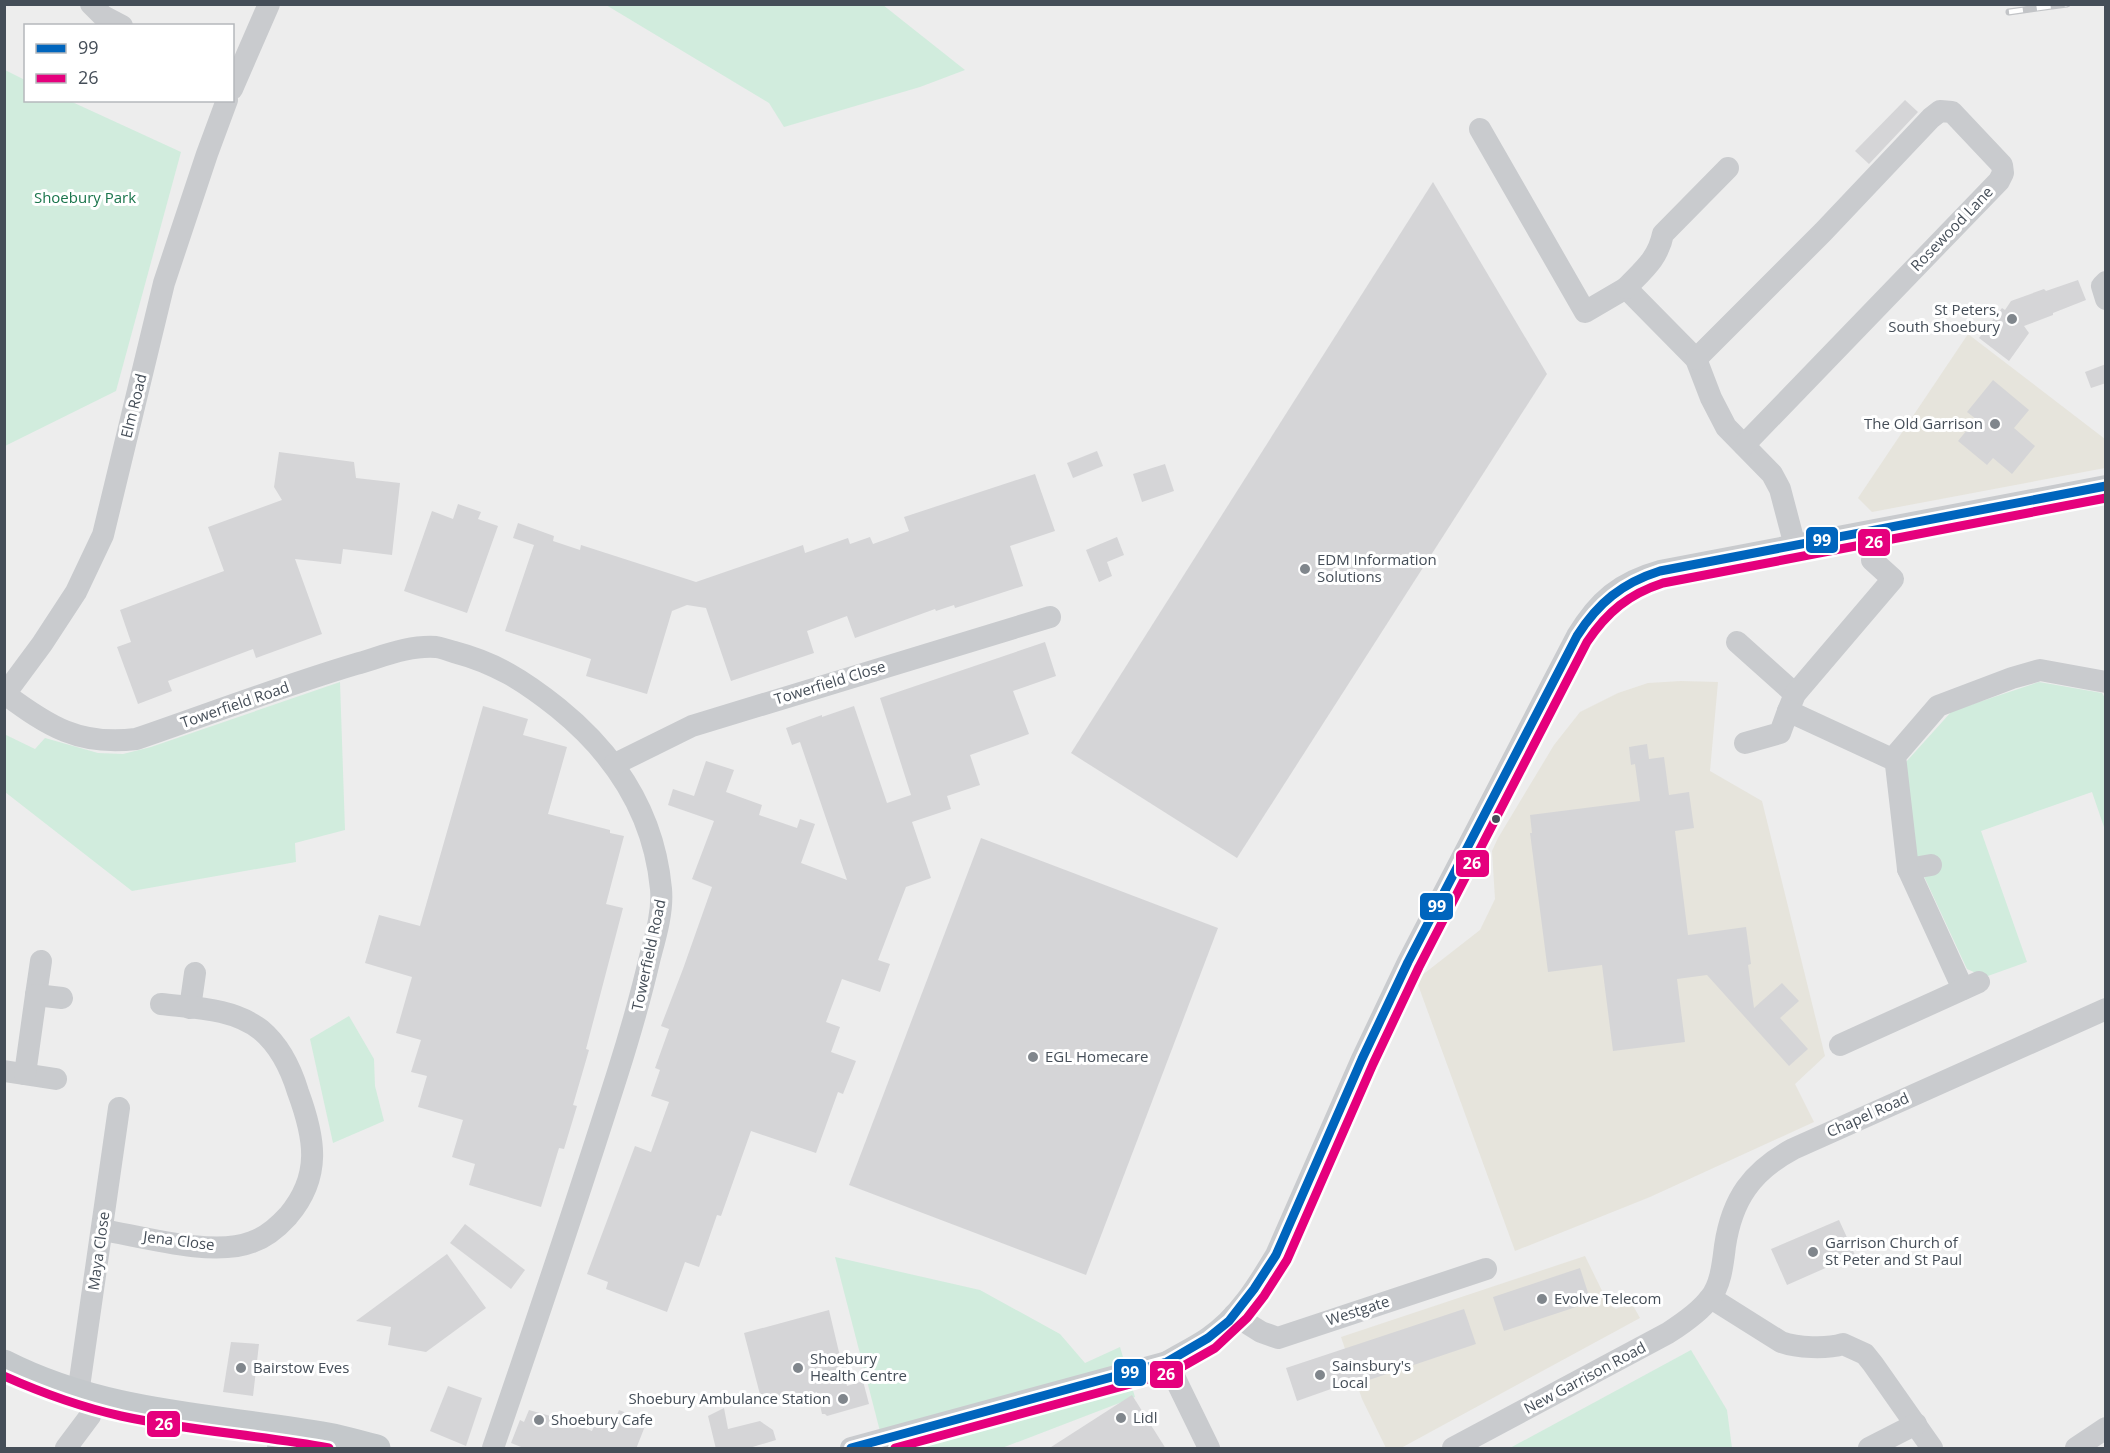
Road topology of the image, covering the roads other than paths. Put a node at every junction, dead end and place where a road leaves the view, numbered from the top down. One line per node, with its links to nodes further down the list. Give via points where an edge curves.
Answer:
1 (91, 4): 3 (street)
2 (269, 4): 4 (street)
3 (118, 24)
4 (234, 84)
5 (226, 102): 19 (street, Elm Road, via 164,283 103,535 75,592)
6 (1480, 129): 9 (street, via 1585,312)
7 (1728, 168): 9 (street, via 1663,234 1652,261)
8 (2106, 282): 10 (street, via 2102,286)
9 (1626, 288): 11 (street)
10 (2106, 299)
11 (1696, 359): 12 (street, via 1718,414); 12 (street, Rosewood Lane, via 1940,111 1952,112 2002,165 1999,181)
12 (1743, 446): 14 (street, via 1772,474 1780,489)
13 (2106, 486): 14 (street)
14 (1795, 546): 40 (street, via 1648,575 1616,591 1589,616 1408,962 1276,1255)
15 (1872, 560): 20 (street, via 1893,579)
16 (1050, 616): 23 (street, Towerfield Close, via 692,726)
17 (1737, 642): 20 (street)
18 (2106, 682): 22 (street, via 2036,670 1943,704)
19 (4, 694): 23 (street, Towerfield Road, via 74,736 124,741 345,667 402,651 436,647 503,669 584,729)
20 (1791, 702): 21 (street, via 1780,733); 22 (street)
21 (1745, 743)
22 (1894, 760): 25 (street)
23 (615, 764): 49 (street, Towerfield Road, via 646,821 656,856 662,892 658,926 636,1017)
24 (1931, 865): 25 (street)
25 (1908, 869): 33 (street, via 1971,985)
26 (41, 962): 28 (street)
27 (195, 973): 31 (street)
28 (36, 995): 29 (street); 34 (street)
29 (62, 998)
30 (161, 1004): 31 (street, Jena Close)
31 (189, 1008): 37 (street, Jena Close, via 226,1012 240,1018 261,1030 278,1050 290,1068 311,1134 309,1184 282,1222 250,1243 205,1247)
32 (2104, 1013): 39 (street, Chapel Road, via 1770,1161 1739,1198)
33 (1840, 1045)
34 (15, 1073): 35 (street)
35 (56, 1079)
36 (119, 1108): 37 (street, Maya Close)
37 (103, 1230): 43 (street, Maya Close)
38 (1486, 1269): 40 (street, Westgate, via 1278,1338)
39 (1711, 1298): 44 (street, via 1787,1344 1843,1344 1865,1354); 52 (street, New Garrison Road, via 1668,1333)
40 (1234, 1315): 41 (street, via 1209,1337)
41 (1167, 1362): 50 (street); 51 (street)
42 (4, 1364): 43 (main road)
43 (86, 1396): 46 (main road); 47 (street, Maya Close, via 90,1416)
44 (1916, 1424): 53 (street); 54 (street)
45 (2106, 1428): 55 (street)
46 (280, 1439): 48 (main road, via 330,1436)
47 (66, 1449)
48 (377, 1449)
49 (493, 1449)
50 (851, 1449)
51 (1209, 1449)
52 (1453, 1449)
53 (1869, 1449)
54 (1932, 1449)
55 (2076, 1449)

